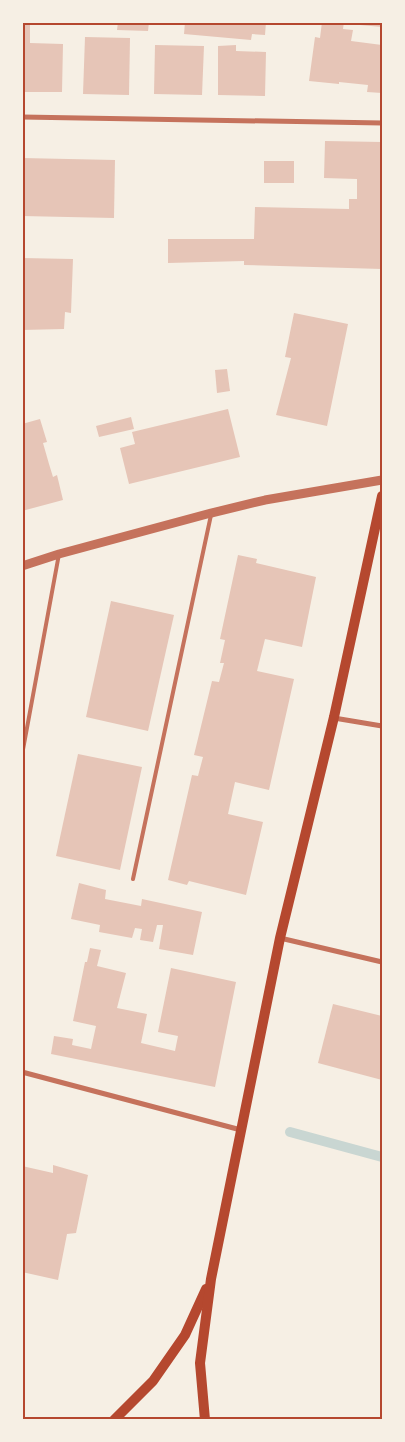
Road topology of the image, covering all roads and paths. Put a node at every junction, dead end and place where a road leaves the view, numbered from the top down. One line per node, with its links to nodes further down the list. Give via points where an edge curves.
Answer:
1 (22, 117): 2 (street)
2 (382, 123)
3 (382, 480): 5 (street, via 265,500)
4 (382, 496): 8 (main road)
5 (211, 513): 6 (street); 11 (lane)
6 (58, 554): 7 (street); 10 (lane)
7 (22, 566)
8 (334, 718): 9 (street); 12 (main road)
9 (382, 726)
10 (22, 755)
11 (133, 879)
12 (280, 938): 13 (street); 15 (main road)
13 (382, 962)
14 (22, 1072): 15 (street)
15 (241, 1130): 16 (main road)
16 (211, 1279): 17 (main road, via 186,1335 154,1381); 18 (main road, via 200,1363)
17 (114, 1420)
18 (205, 1420)

